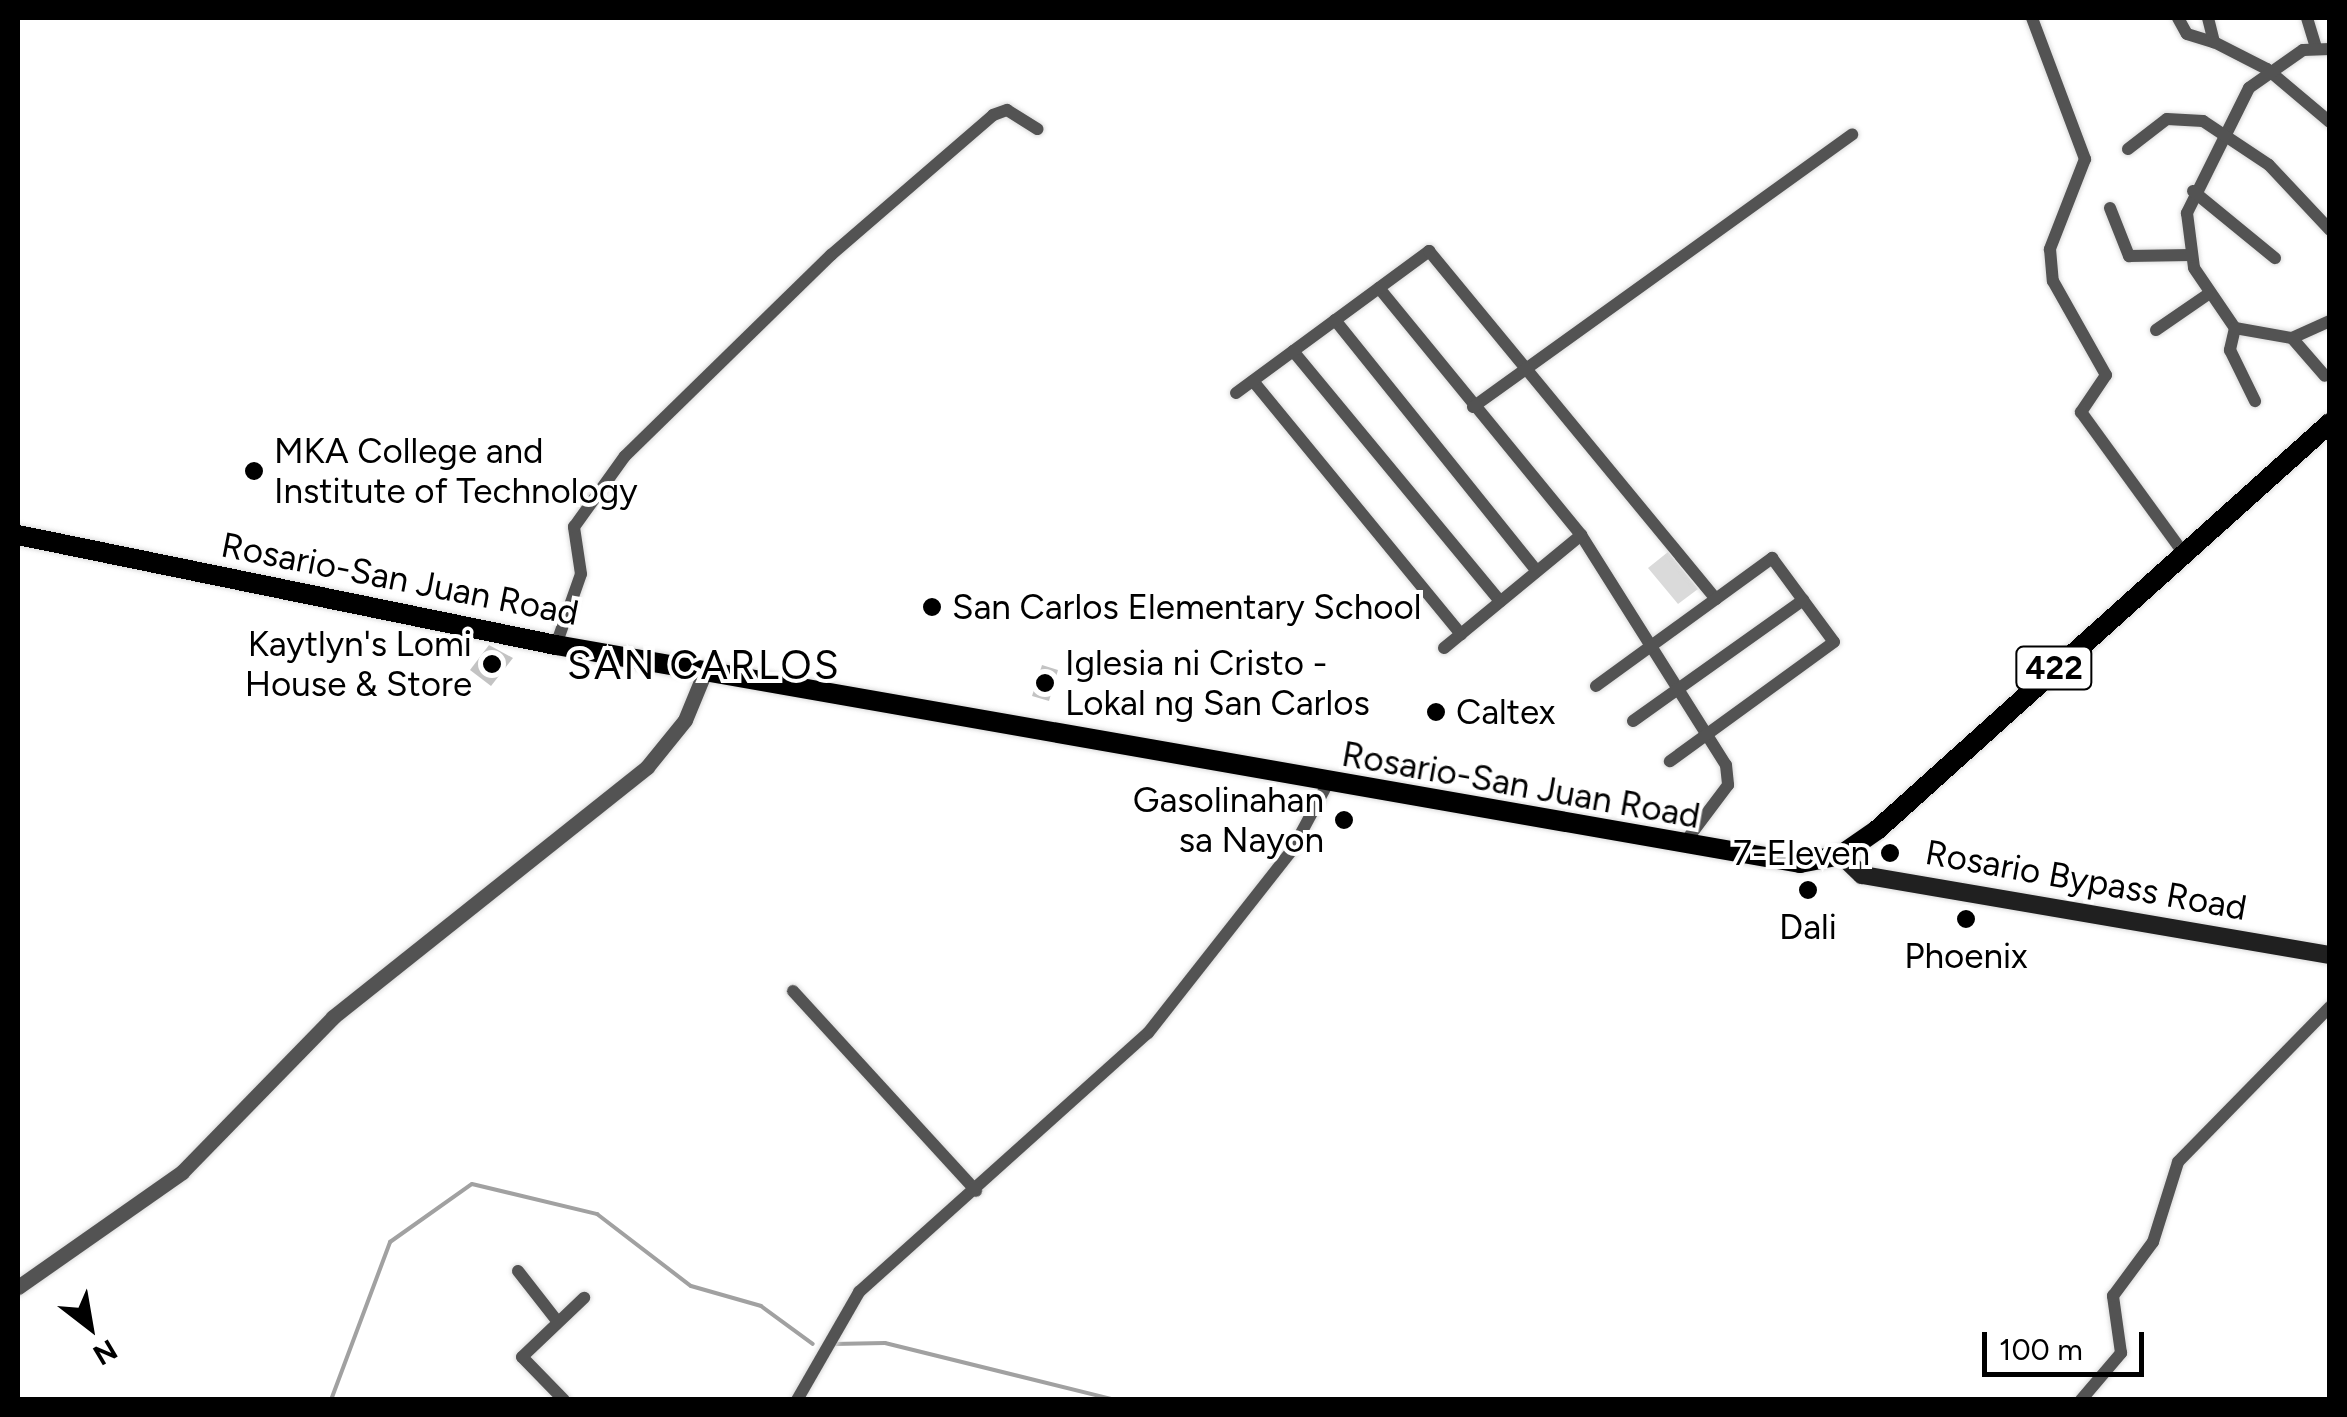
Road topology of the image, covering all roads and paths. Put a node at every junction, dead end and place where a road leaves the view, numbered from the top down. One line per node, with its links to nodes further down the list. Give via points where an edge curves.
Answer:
1 (2032, 18): 35 (street, via 2085,159 2050,249 2053,281 2106,376 2081,412)
2 (2178, 18): 5 (street, via 2187,34)
3 (2208, 18): 5 (street)
4 (2307, 18): 6 (street)
5 (2214, 42): 7 (street)
6 (2322, 48): 7 (street)
7 (2267, 68): 8 (street); 10 (street)
8 (2330, 122)
9 (1038, 129): 41 (street, via 1007,110 993,115 831,255 625,456 574,527 581,574)
10 (2226, 133): 12 (street, via 2167,119); 13 (street); 15 (street)
11 (1852, 135): 26 (street, via 1562,349)
12 (2128, 149)
13 (2193, 191): 16 (street); 17 (street)
14 (2110, 208): 16 (street, via 2129,256)
15 (2330, 230)
16 (2192, 256): 19 (street)
17 (2275, 258)
18 (1379, 288): 20 (street); 26 (street, via 1429,251); 31 (street)
19 (2207, 295): 22 (street); 23 (street)
20 (1335, 320): 25 (street); 36 (street)
21 (2330, 322): 24 (street)
22 (2235, 328): 24 (street); 30 (street, via 2230,350)
23 (2156, 330)
24 (2292, 338): 27 (street)
25 (1293, 351): 28 (street); 39 (street)
26 (1524, 366): 31 (street); 37 (street)
27 (2325, 376)
28 (1252, 381): 29 (street); 40 (street)
29 (1236, 393)
30 (2255, 400)
31 (1472, 406): 34 (street)
32 (2330, 423): 35 (main road, 422)
33 (18, 534): 41 (main road, Rosario-San Juan Road)
34 (1580, 535): 36 (street); 42 (street)
35 (2182, 550): 52 (main road, 422)
36 (1537, 571): 39 (street)
37 (1716, 599): 38 (street, via 1772,558); 42 (street)
38 (1803, 600): 46 (street); 48 (street, via 1834,642)
39 (1500, 602): 40 (street)
40 (1461, 634): 43 (street)
41 (556, 645): 44 (main road, Rosario-San Juan Road)
42 (1651, 646): 45 (street); 46 (street)
43 (1444, 648)
44 (706, 669): 50 (main road, Rosario-San Juan Road); 58 (street, via 685,720 647,766 333,1017 182,1172)
45 (1596, 686)
46 (1678, 689): 47 (street); 48 (street)
47 (1634, 721)
48 (1706, 734): 49 (street); 51 (street, via 1728,785)
49 (1670, 761)
50 (1328, 783): 51 (main road, Rosario-San Juan Road); 56 (street, via 1292,850 1148,1034)
51 (1682, 848): 52 (main road, Rosario-San Juan Road, via 1800,864)
52 (1841, 855): 53 (main road, Rosario Bypass Road, via 1862,875)
53 (2330, 955)
54 (793, 991): 56 (street)
55 (2330, 1007): 64 (street, via 2178,1162 2154,1242 2114,1296 2121,1353)
56 (976, 1191): 61 (street, via 859,1292)
57 (518, 1271): 60 (street)
58 (18, 1287)
59 (584, 1298): 60 (street)
60 (557, 1321): 62 (street, via 522,1357)
61 (799, 1395): 63 (street)
62 (564, 1400)
63 (814, 1400)
64 (2080, 1400)

